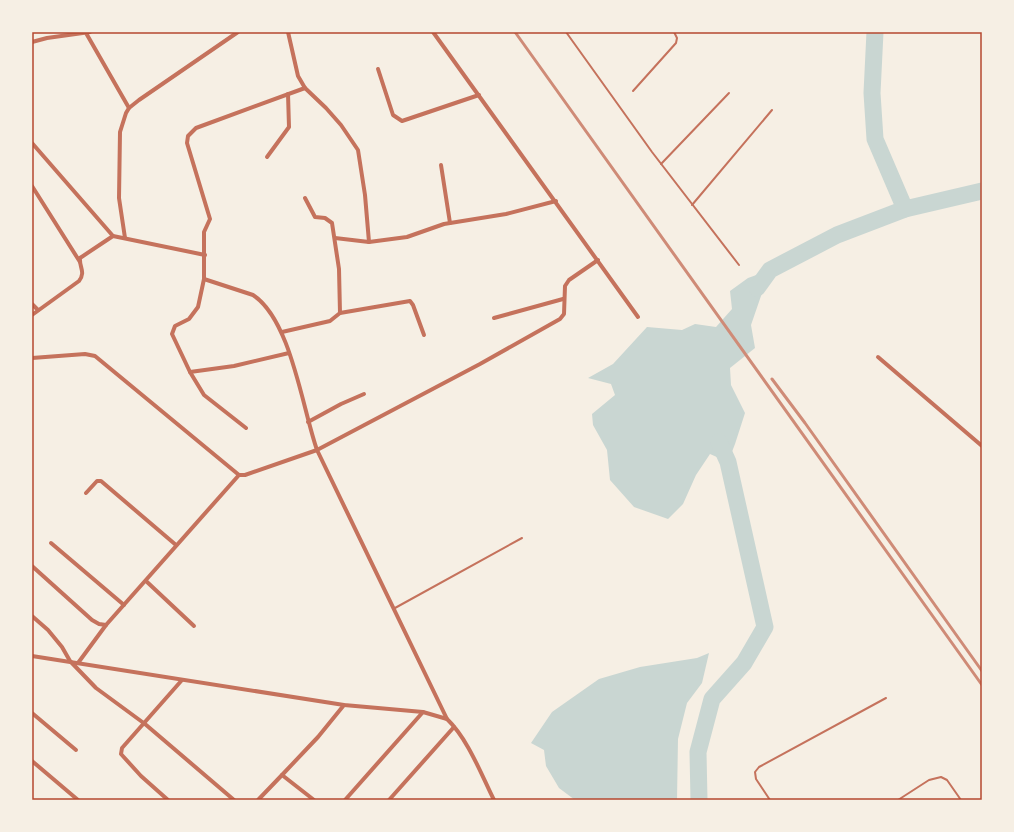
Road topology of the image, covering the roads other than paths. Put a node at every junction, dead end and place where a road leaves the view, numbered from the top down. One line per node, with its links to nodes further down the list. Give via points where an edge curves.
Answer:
1 (238, 32): 14 (street)
2 (288, 32): 9 (street, via 298,76)
3 (433, 32): 13 (street)
4 (566, 32): 18 (lane)
5 (674, 32): 10 (lane, via 676,43)
6 (88, 33): 7 (street, via 68,34); 14 (street)
7 (32, 42)
8 (378, 69): 13 (street, via 393,115 402,120)
9 (305, 88): 11 (street); 28 (street, via 336,119 358,150)
10 (633, 91)
11 (288, 94): 17 (street, via 289,127); 29 (street, via 196,128 188,136 187,143 210,214 204,232)
12 (729, 94): 18 (lane)
13 (479, 95): 22 (street)
14 (129, 108): 26 (street, via 120,132 120,198)
15 (772, 110): 23 (lane)
16 (32, 143): 25 (street)
17 (267, 157)
18 (661, 164): 23 (lane)
19 (441, 165): 24 (street)
20 (32, 186): 31 (street)
21 (305, 198): 27 (street, via 315,218 325,218 332,223)
22 (556, 201): 24 (street, via 506,214); 30 (street)
23 (692, 205): 32 (lane)
24 (450, 223): 28 (street, via 406,236)
25 (113, 236): 26 (street); 31 (street, via 83,256)
26 (125, 238): 29 (street)
27 (335, 238): 28 (street); 37 (street)
28 (369, 242)
29 (205, 255): 33 (street)
30 (598, 260): 34 (street, via 569,280 564,286); 39 (street)
31 (80, 263): 36 (street, via 83,270 79,281)
32 (739, 265)
33 (204, 279): 41 (street, via 260,299); 46 (street, via 195,314 190,320 175,326 172,331)
34 (563, 298): 40 (street); 51 (street, via 564,314 560,319)
35 (32, 304): 36 (street)
36 (38, 310): 38 (street)
37 (340, 313): 41 (street, via 330,321); 42 (street, via 410,301)
38 (32, 315)
39 (638, 317)
40 (494, 318)
41 (282, 332): 43 (street)
42 (424, 335)
43 (289, 353): 46 (street, via 234,366); 48 (street)
44 (878, 357): 50 (street)
45 (32, 358): 52 (street, via 85,354 95,356)
46 (190, 372): 49 (street, via 204,395)
47 (364, 394): 48 (street)
48 (308, 422): 51 (street)
49 (246, 428)
50 (982, 446)
51 (317, 450): 52 (street); 60 (street)
52 (239, 475): 56 (street)
53 (86, 493): 56 (street, via 101,481)
54 (522, 538): 60 (lane)
55 (51, 543): 59 (street)
56 (176, 545): 58 (street)
57 (32, 566): 62 (street, via 92,620)
58 (146, 581): 59 (street); 63 (street)
59 (124, 604): 62 (street)
60 (395, 608): 72 (street)
61 (32, 616): 65 (street, via 48,630)
62 (106, 625): 66 (street)
63 (194, 626)
64 (32, 656): 65 (street)
65 (70, 661): 66 (street); 73 (street, via 100,692)
66 (78, 663): 67 (street)
67 (182, 680): 69 (street); 73 (street)
68 (886, 698): 86 (lane, via 759,767 755,772 756,778)
69 (344, 705): 70 (street); 77 (street)
70 (423, 712): 72 (street); 83 (street)
71 (32, 713): 75 (street)
72 (447, 719): 74 (street)
73 (145, 724): 79 (street, via 122,748 121,754); 80 (street)
74 (454, 727): 84 (street); 85 (street, via 475,761)
75 (76, 750)
76 (32, 761): 78 (street)
77 (282, 775): 81 (street); 82 (street)
78 (78, 800)
79 (168, 800)
80 (234, 800)
81 (258, 800)
82 (314, 800)
83 (345, 800)
84 (389, 800)
85 (494, 800)
86 (770, 800)
87 (898, 800): 88 (lane, via 929,780 941,777 947,780)
88 (961, 800)

